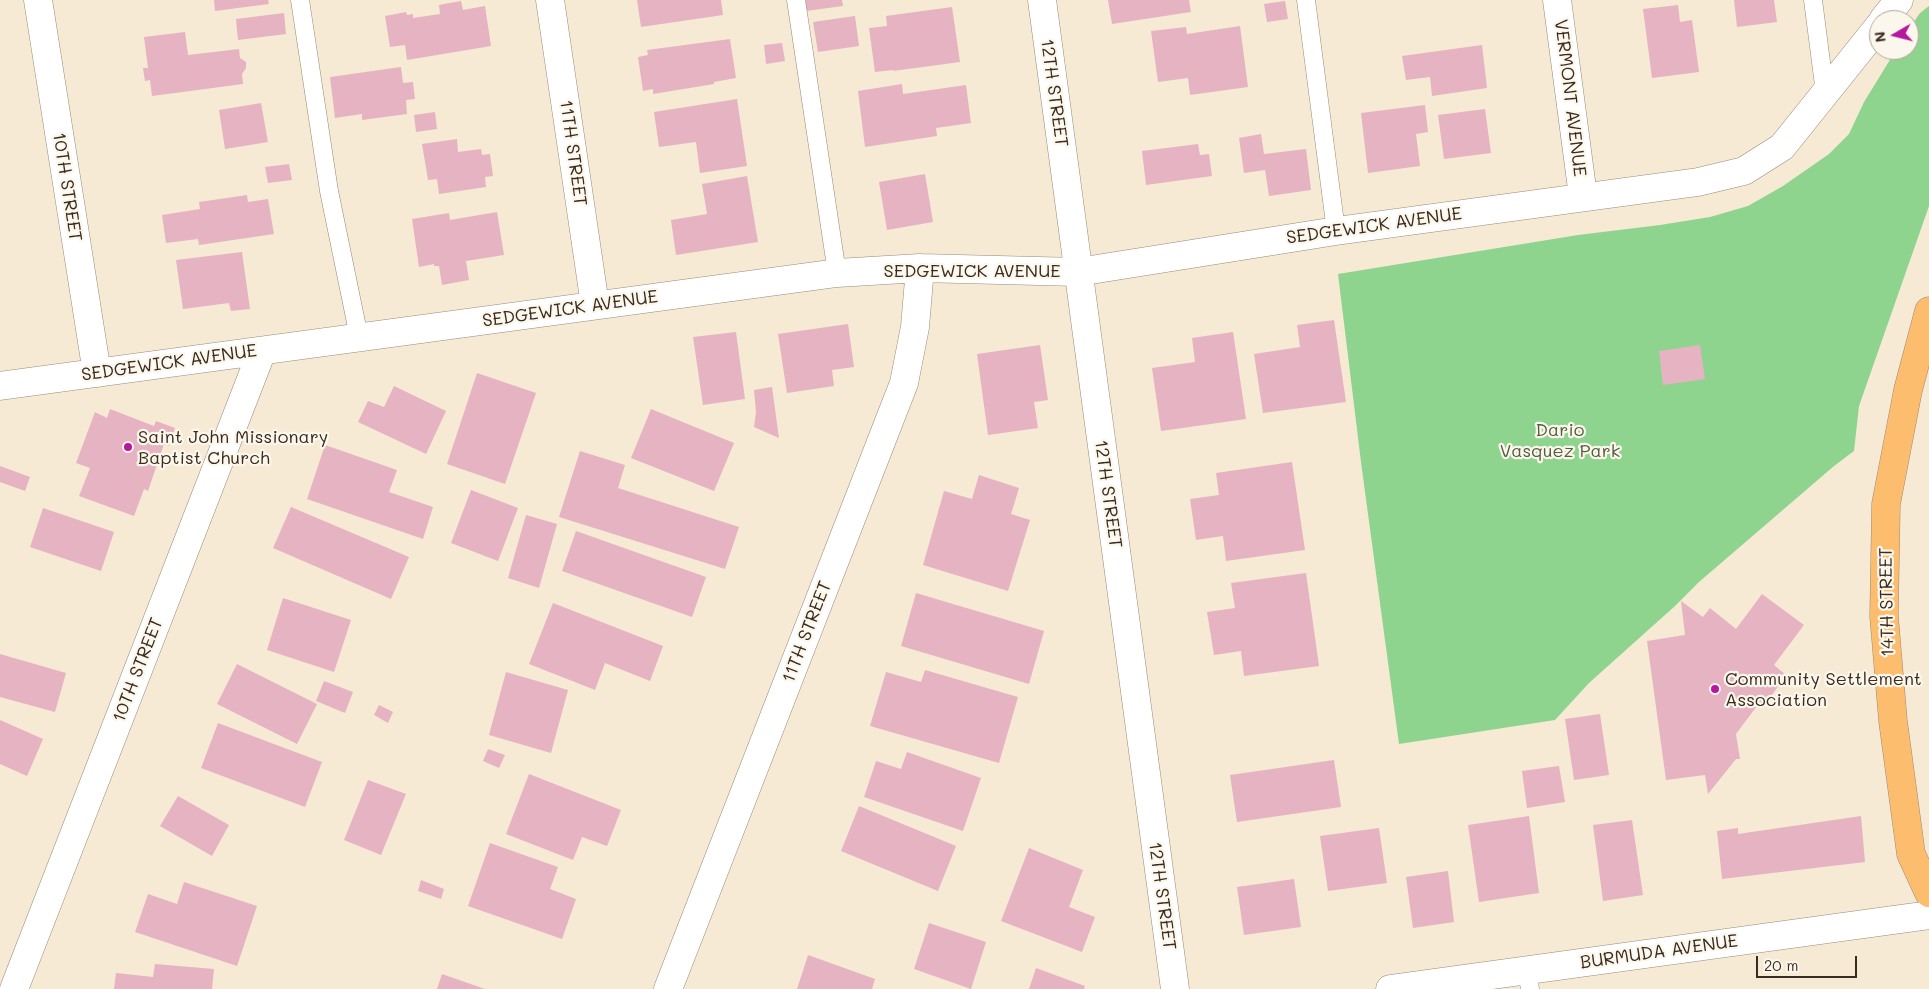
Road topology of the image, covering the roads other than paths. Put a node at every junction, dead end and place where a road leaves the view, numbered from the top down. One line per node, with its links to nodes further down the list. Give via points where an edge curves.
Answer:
1 (38, 0): 22 (street, 10TH STREET)
2 (300, 0): 20 (lane, via 329,191)
3 (550, 0): 18 (street, 11TH STREET)
4 (796, 0): 17 (lane)
5 (1042, 0): 16 (street, 12TH STREET)
6 (1306, 0): 14 (lane)
7 (1557, 0): 13 (street, VERMONT AVENUE)
8 (1813, 0): 12 (lane)
9 (1899, 0): 10 (street)
10 (1891, 10)
11 (1869, 38): 12 (street, SEDGEWICK AVENUE)
12 (1825, 93): 13 (street, SEDGEWICK AVENUE, via 1782,147 1744,171 1698,182)
13 (1583, 196): 14 (street, SEDGEWICK AVENUE)
14 (1336, 231): 16 (street, SEDGEWICK AVENUE)
15 (920, 268): 16 (street, SEDGEWICK AVENUE); 17 (street, SEDGEWICK AVENUE); 28 (street, 11TH STREET, via 915,327 904,383)
16 (1078, 272): 29 (street, 12TH STREET)
17 (837, 273): 18 (street, SEDGEWICK AVENUE)
18 (595, 306): 20 (street, SEDGEWICK AVENUE)
19 (1929, 311): 24 (main road, 14TH STREET, via 1908,390 1886,504 1884,616 1893,721 1911,854)
20 (359, 337): 21 (street, SEDGEWICK AVENUE)
21 (262, 351): 22 (street, SEDGEWICK AVENUE); 27 (street, 10TH STREET)
22 (97, 373): 23 (street, SEDGEWICK AVENUE)
23 (0, 386)
24 (1929, 893)
25 (1929, 915): 26 (street, BURMUDA AVENUE)
26 (1529, 980): 30 (street, BURMUDA AVENUE)
27 (14, 989)
28 (668, 989)
29 (1175, 989)
30 (1390, 989)

